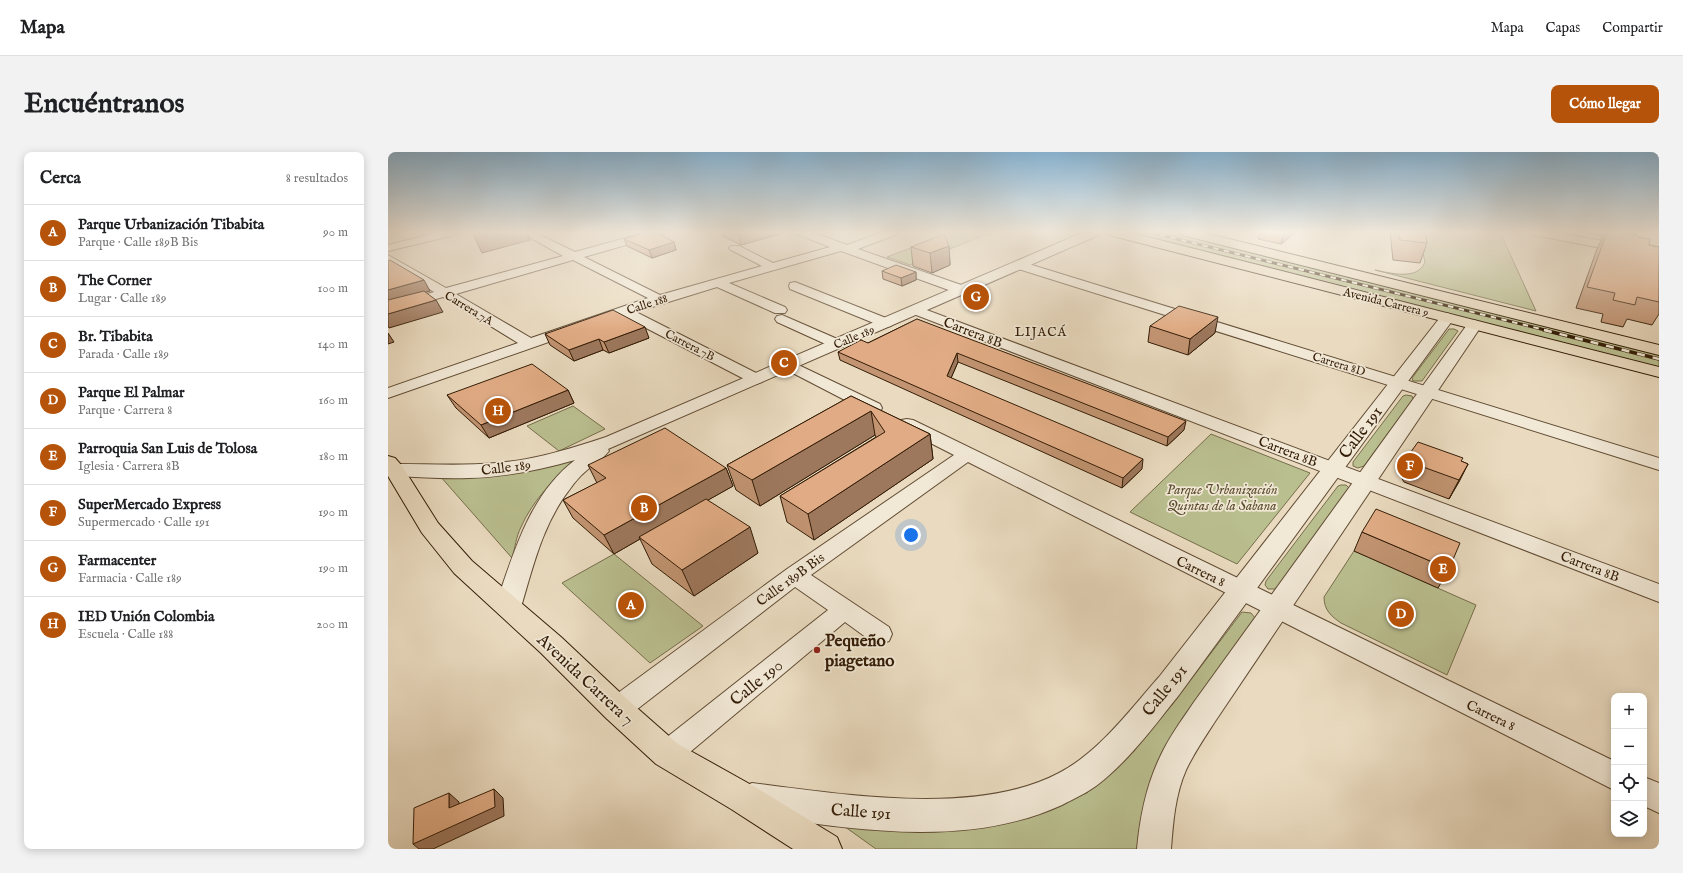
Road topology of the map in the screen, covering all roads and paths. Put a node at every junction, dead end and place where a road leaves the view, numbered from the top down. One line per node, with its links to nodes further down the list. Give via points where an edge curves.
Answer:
1 (397, 265): 14 (street, Carrera 7A)
2 (542, 265): 14 (street)
3 (589, 265): 15 (street)
4 (768, 265): 10 (street)
5 (782, 265): 10 (street, Calle 188)
6 (890, 265): 13 (street)
7 (1019, 265): 13 (street, Calle 189); 28 (street, Carrera 8D)
8 (1239, 265): 19 (main road, Avenida Carrera 9)
9 (1316, 265): 24 (main road, Avenida Carrera 9)
10 (773, 267): 11 (street, Calle 188)
11 (717, 282): 15 (street, Calle 188); 23 (street)
12 (795, 286): 20 (street)
13 (962, 290): 17 (street, Calle 189)
14 (443, 293): 16 (street); 22 (street, Carrera 7A)
15 (659, 299): 18 (street, Calle 188)
16 (388, 309)
17 (916, 310): 20 (street, Calle 189); 35 (street, Carrera 8B)
18 (624, 311): 22 (street, Calle 188); 27 (street, Carrera 7B)
19 (1447, 318): 21 (main road, Avenida Carrera 9); 28 (street, Calle 191)
20 (886, 323): 23 (street, Calle 189)
21 (1474, 325): 26 (main road, Avenida Carrera 9); 29 (street)
22 (530, 344): 30 (street, Calle 188)
23 (838, 344): 25 (street, Calle 189)
24 (1659, 350)
25 (788, 365): 27 (street, Calle 189); 32 (street, Carrera 8)
26 (1659, 372)
27 (756, 379): 31 (street, Calle 189)
28 (1398, 382): 29 (street, Carrera 8D); 35 (street, Calle 191)
29 (1428, 392): 33 (street, Carrera 8D); 36 (street)
30 (388, 393)
31 (613, 441): 34 (street, Calle 189, via 561,458 507,469 468,471); 40 (street, Calle 189, via 577,469 549,501 534,529)
32 (967, 454): 37 (street, Calle 189B Bis); 38 (street, Carrera 8)
33 (1659, 464)
34 (391, 466): 40 (main road, Avenida Carrera 7, via 430,528 446,548)
35 (1333, 468): 36 (street, Carrera 8B); 38 (street, Calle 191)
36 (1366, 480): 39 (street, Carrera 8B); 42 (street)
37 (795, 575): 41 (street); 44 (street, Calle 189B Bis)
38 (1241, 591): 42 (street, Carrera 8); 48 (street, Calle 191, via 1169,686 1130,731 1103,759 1072,784 1046,796 1005,809 928,815 838,810)
39 (1659, 593)
40 (508, 607): 44 (main road, Avenida Carrera 7)
41 (844, 609): 43 (street); 45 (street, Calle 190)
42 (1276, 609): 46 (street, Carrera 8); 51 (street, via 1205,712 1171,768 1162,792)
43 (880, 634)
44 (617, 709): 45 (main road, Avenida Carrera 7)
45 (667, 754): 48 (main road, Avenida Carrera 7)
46 (1611, 775)
47 (1647, 792): 49 (street)
48 (743, 798): 50 (main road, Avenida Carrera 7)
49 (1659, 798)
50 (825, 849)
51 (1154, 849)

